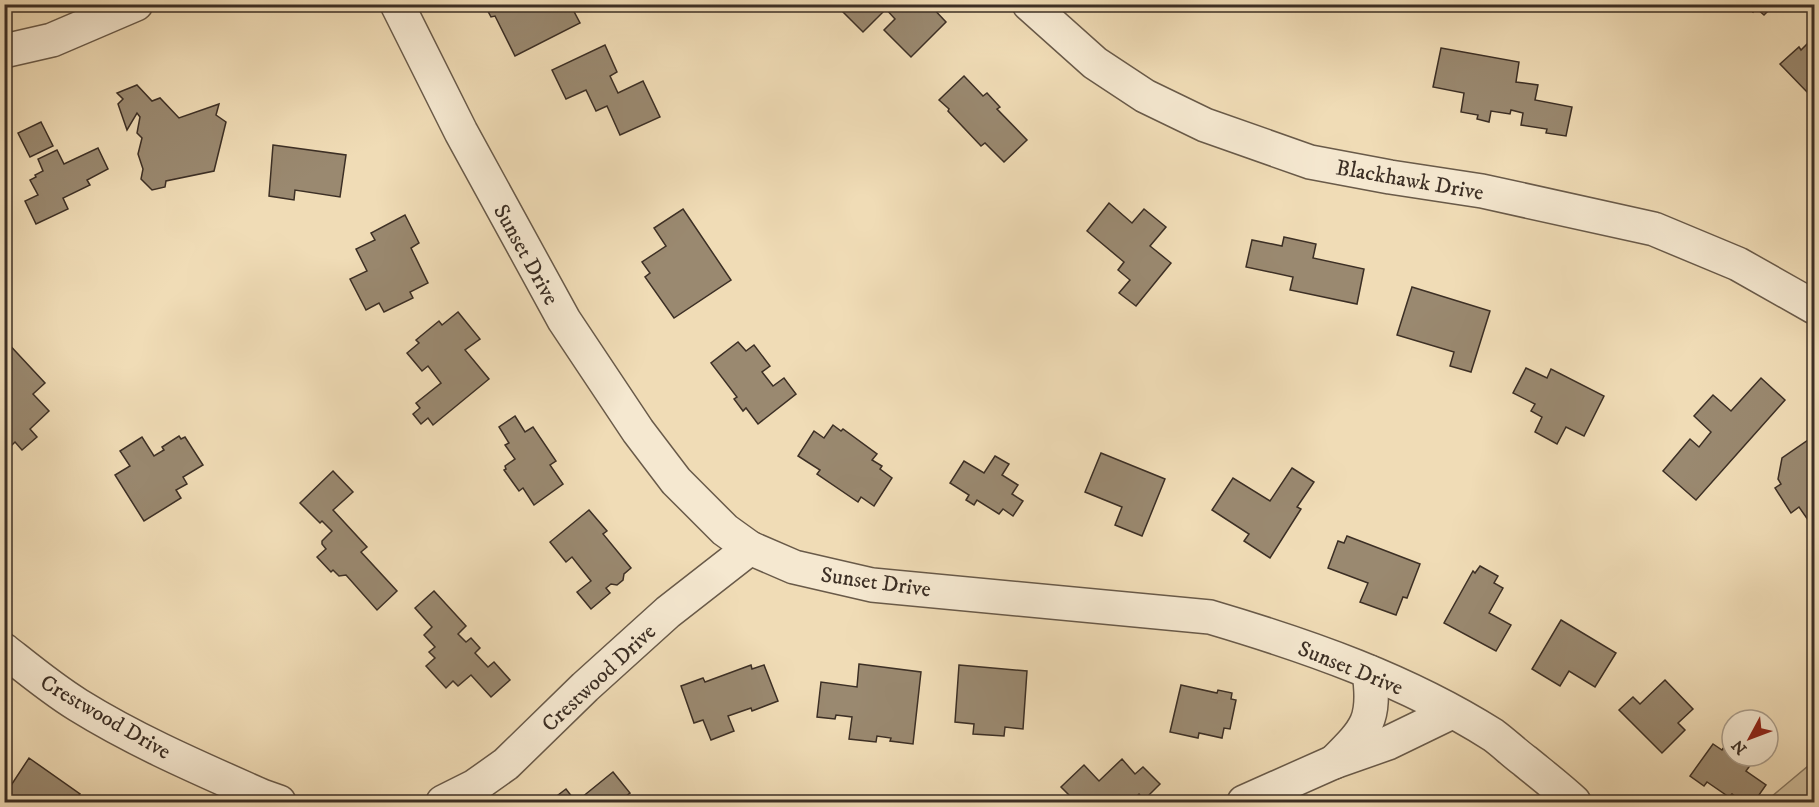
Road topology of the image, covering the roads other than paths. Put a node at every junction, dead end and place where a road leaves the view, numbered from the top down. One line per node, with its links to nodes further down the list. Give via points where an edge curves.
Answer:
1 (136, 4): 4 (street, via 52,40)
2 (397, 4): 6 (street, Sunset Drive, via 461,132 564,320 676,481 725,530)
3 (1029, 4): 5 (street, Blackhawk Drive, via 1095,63 1145,96 1205,125 1310,162 1482,191 1654,229 1738,264)
4 (4, 51)
5 (1815, 307)
6 (750, 548): 8 (street, Sunset Drive, via 794,567 872,585 1210,617); 12 (street, Crestwood Drive, via 668,612 506,764 476,786)
7 (4, 650): 11 (street, Crestwood Drive, via 77,704 145,743)
8 (1370, 672): 9 (street, Sunset Drive); 10 (street, via 1372,710 1363,731)
9 (1452, 712): 10 (street, via 1388,743); 14 (street, Sunset Drive, via 1494,736)
10 (1334, 762): 13 (street)
11 (279, 802)
12 (443, 802)
13 (1244, 802)
14 (1574, 802)

